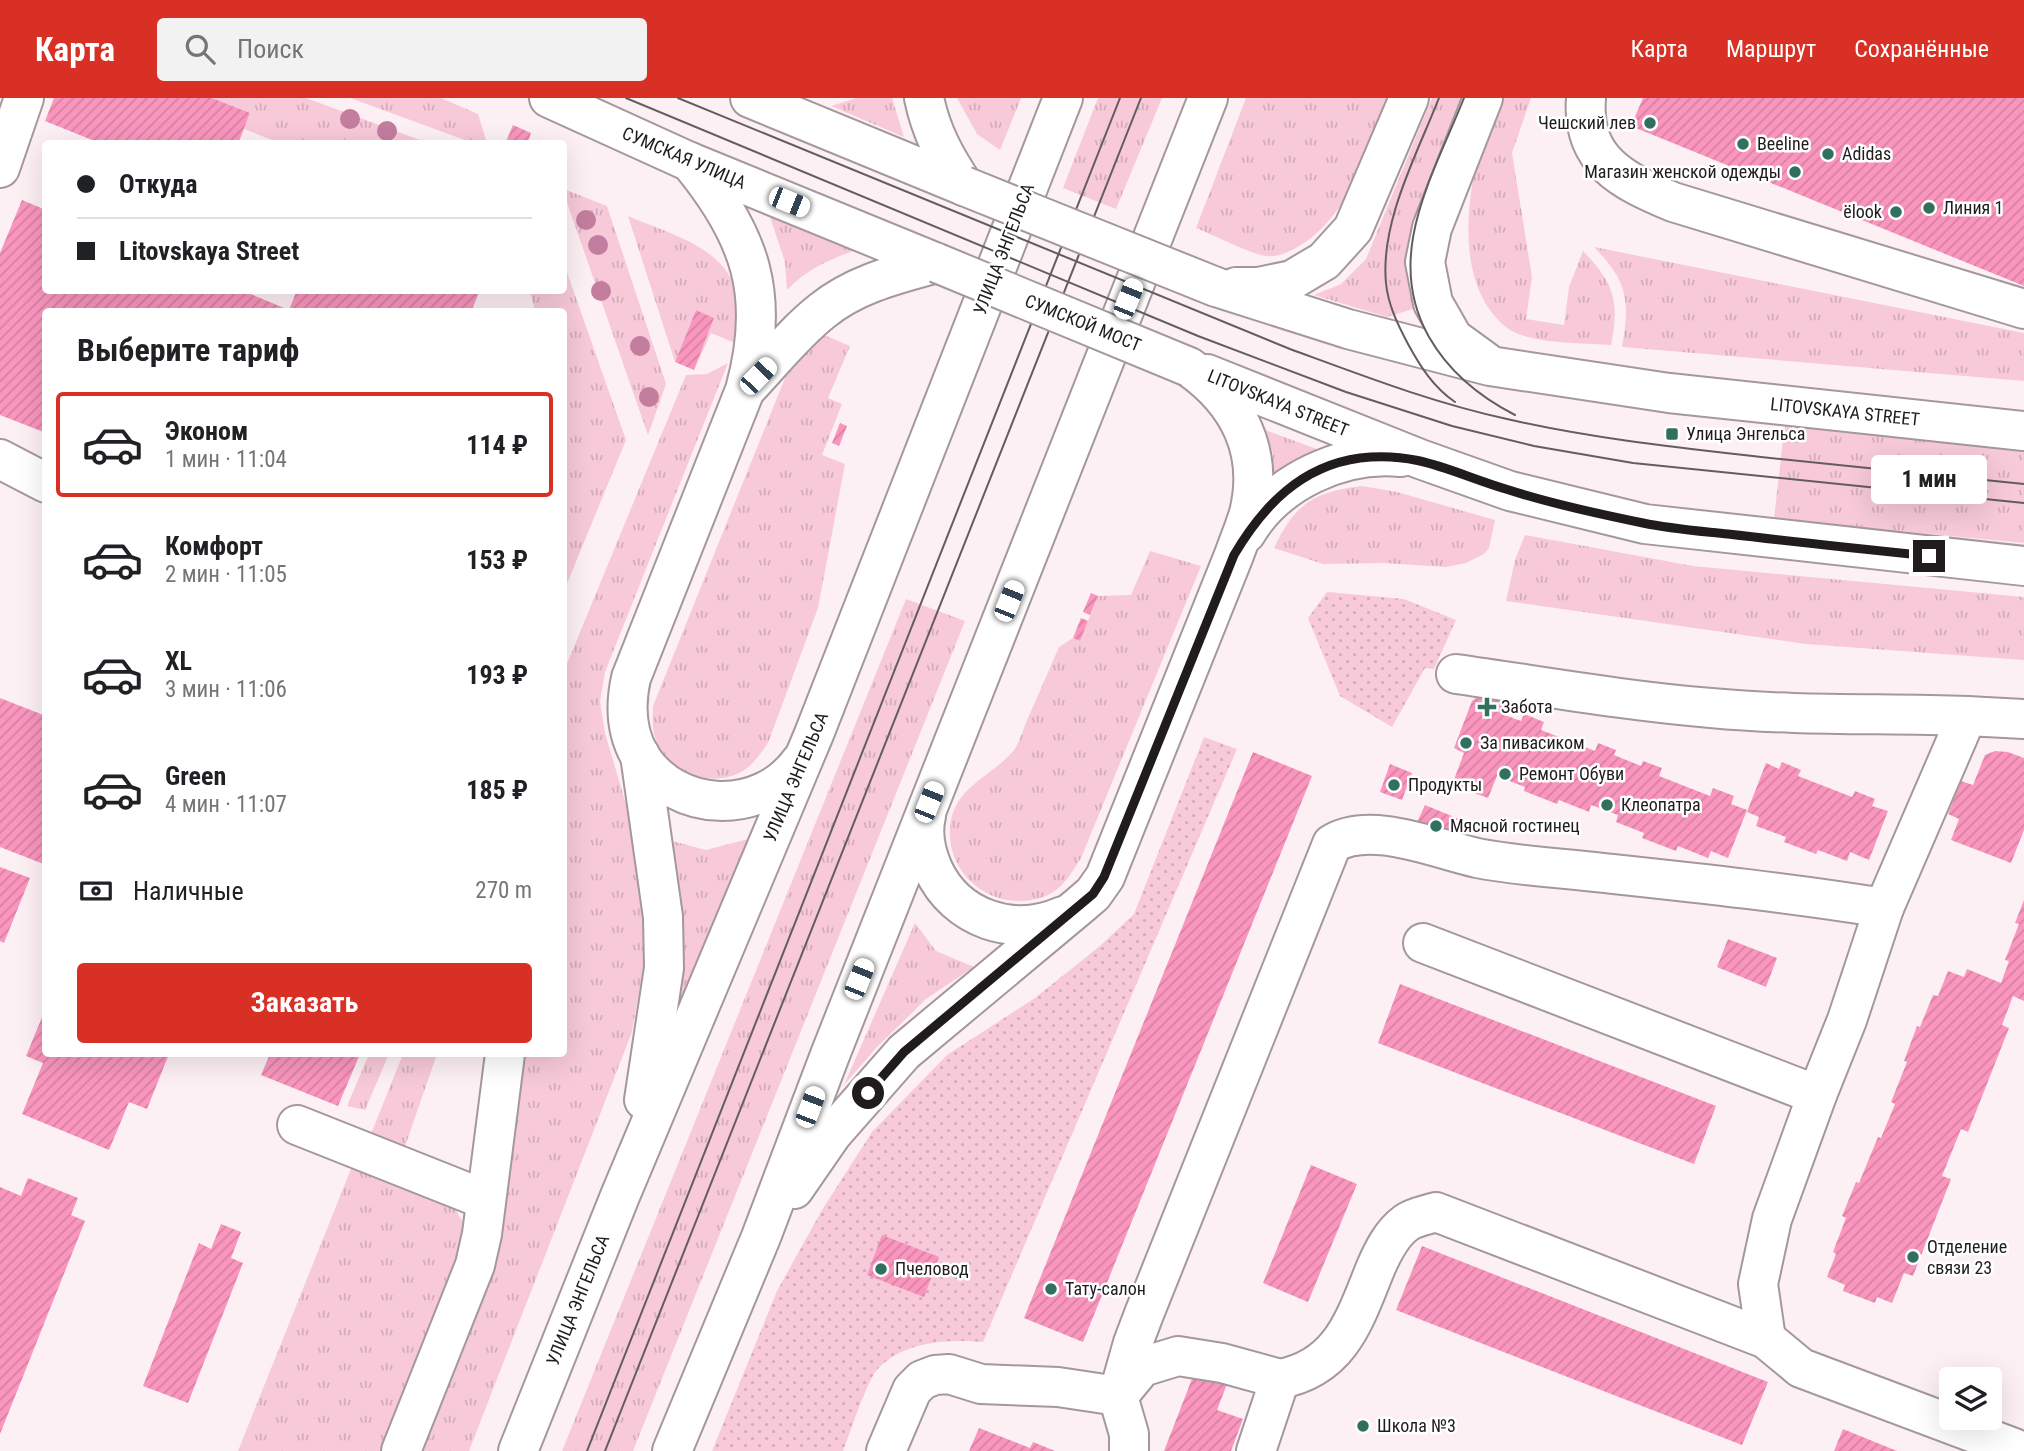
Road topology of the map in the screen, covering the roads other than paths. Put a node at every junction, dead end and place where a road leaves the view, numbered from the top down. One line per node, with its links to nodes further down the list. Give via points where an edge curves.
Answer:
1 (24, 98): 11 (main road)
2 (549, 98): 10 (main road, СУМСКАЯ УЛИЦА)
3 (750, 98): 12 (main road)
4 (924, 98): 12 (main road, via 944,156)
5 (1063, 98): 28 (main road, УЛИЦА ЭНГЕЛЬСА)
6 (1208, 98): 30 (main road)
7 (1409, 98): 14 (main road, via 1353,229 1324,261 1292,280)
8 (1483, 98): 16 (main road, via 1432,228 1425,262 1433,303 1453,338)
9 (1586, 98): 15 (main road, via 1586,125 1598,154 1609,168 1647,191)
10 (690, 162): 13 (main road, СУМСКАЯ УЛИЦА); 18 (main road, via 719,198 737,232 756,297 758,324)
11 (0, 168)
12 (964, 186): 14 (main road, bridge)
13 (937, 264): 17 (main road, СУМСКОЙ МОСТ, bridge); 18 (main road, via 861,288 823,310)
14 (1216, 288): 16 (main road, LITOVSKAYA STREET)
15 (2024, 309)
16 (1490, 366): 19 (main road, LITOVSKAYA STREET, via 1669,393)
17 (1189, 367): 21 (main road, LITOVSKAYA STREET); 23 (main road, via 1226,399 1248,442 1253,490)
18 (745, 390): 29 (main road, via 631,678 627,718)
19 (2024, 431)
20 (0, 459): 22 (main road)
21 (1420, 459): 23 (main road, via 1357,459 1298,481 1273,500); 24 (main road, LITOVSKAYA STREET, via 1510,491 1645,524)
22 (42, 482)
23 (1234, 555): 31 (main road, via 1104,877)
24 (2024, 566)
25 (1456, 674): 26 (main road, via 1713,709)
26 (1967, 716): 27 (main road); 32 (main road)
27 (2024, 719)
28 (807, 753): 29 (main road, via 781,782 763,793 723,802 704,800 667,785); 37 (main road, УЛИЦА ЭНГЕЛЬСА)
29 (640, 755): 37 (main road, via 663,917 664,968 643,1103)
30 (929, 802): 31 (main road, via 925,842 930,862 938,880 965,909 983,919 1022,927 1061,918); 39 (main road)
31 (1079, 906): 39 (main road, via 904,1052 832,1134)
32 (1884, 908): 35 (main road); 42 (main road, via 1479,858 1391,836 1340,839 1332,845 1144,1314)
33 (1423, 943): 35 (main road)
34 (505, 1057): 38 (main road)
35 (1817, 1095): 40 (main road, via 1772,1219 1758,1284)
36 (297, 1125): 38 (main road)
37 (620, 1196): 45 (main road, УЛИЦА ЭНГЕЛЬСА)
38 (486, 1199): 44 (main road, via 475,1265)
39 (761, 1237): 46 (main road)
40 (1766, 1339): 41 (main road, via 1436,1212 1407,1222 1385,1247 1349,1331 1330,1355 1298,1375); 43 (main road, via 1801,1368)
41 (1280, 1379): 42 (main road, via 1178,1356 1142,1367); 49 (main road)
42 (1118, 1396): 47 (main road, via 1058,1387 981,1384 949,1374 935,1375 912,1390); 48 (main road)
43 (2017, 1441)
44 (401, 1451)
45 (518, 1451)
46 (672, 1451)
47 (886, 1451)
48 (1129, 1451)
49 (1256, 1451)

